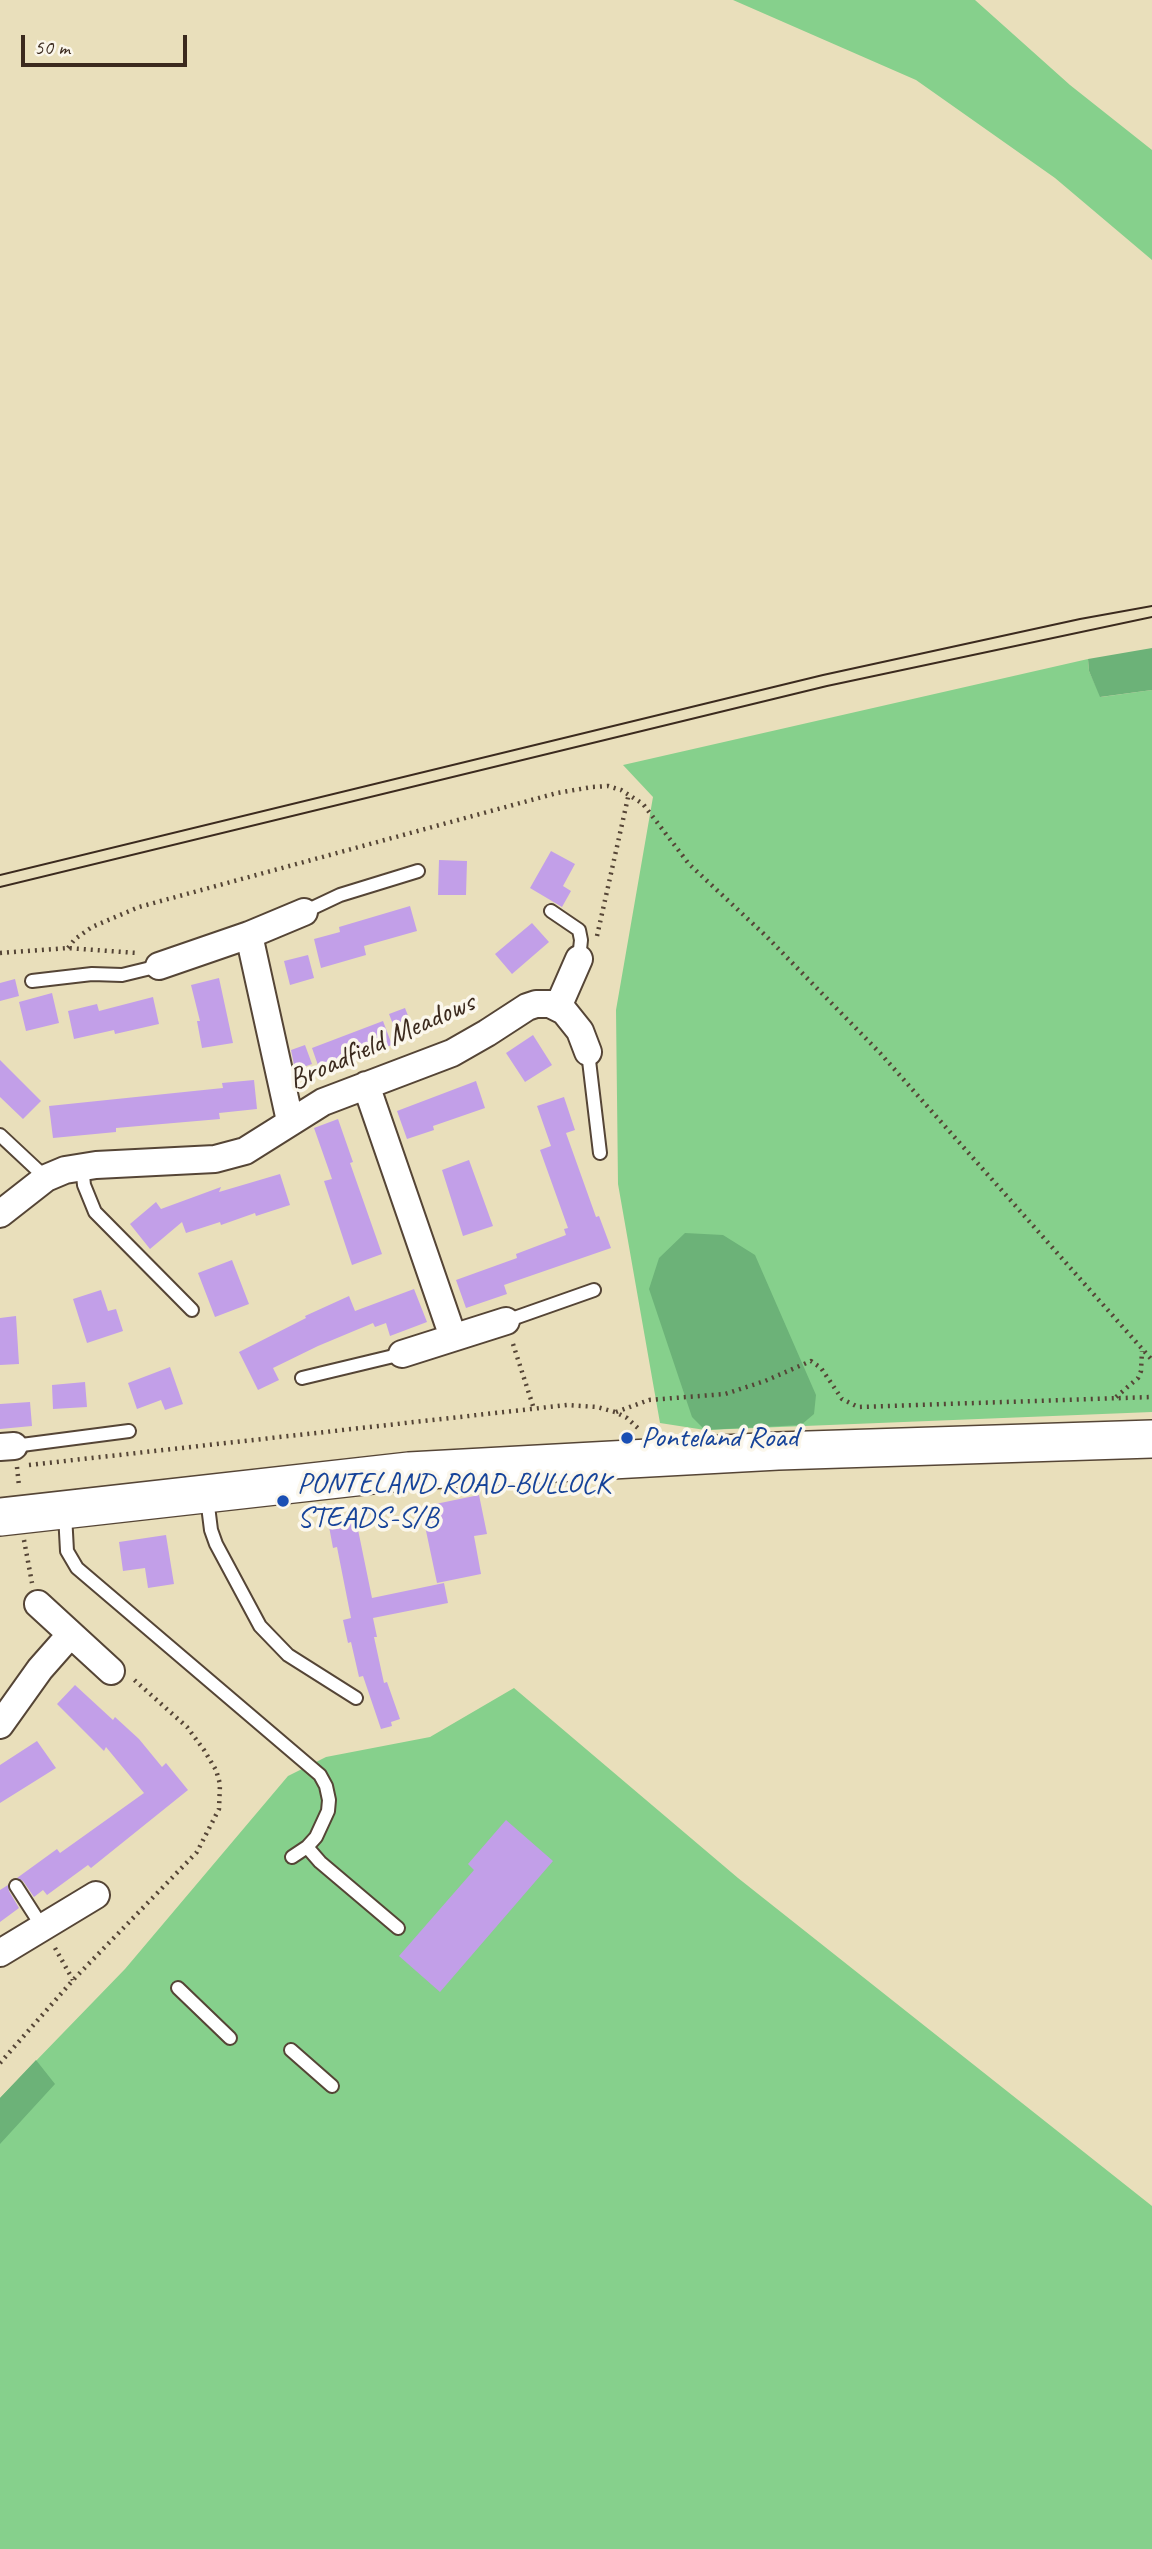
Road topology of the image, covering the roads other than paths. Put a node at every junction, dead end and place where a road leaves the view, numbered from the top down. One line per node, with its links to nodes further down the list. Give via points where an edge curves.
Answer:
1 (418, 871): 3 (lane, via 340,895)
2 (551, 911): 5 (lane, via 579,930)
3 (304, 912): 4 (street)
4 (249, 935): 6 (street); 11 (street)
5 (579, 960): 8 (street)
6 (159, 966): 7 (lane, via 122,975)
7 (32, 981)
8 (558, 1007): 9 (street, via 575,1023); 10 (street, Broadfield Meadows, via 544,1003 527,1007 452,1053)
9 (588, 1052): 13 (lane)
10 (366, 1085): 11 (street, Broadfield Meadows); 20 (street)
11 (290, 1121): 14 (street, Broadfield Meadows, via 229,1157)
12 (0, 1135): 15 (lane)
13 (600, 1153)
14 (82, 1166): 15 (street, Broadfield Meadows); 18 (lane, via 95,1212)
15 (46, 1178): 16 (street, Broadfield Meadows)
16 (0, 1214)
17 (594, 1290): 19 (lane)
18 (192, 1310)
19 (509, 1331): 20 (street)
20 (453, 1337): 21 (street)
21 (402, 1354): 22 (lane)
22 (302, 1378)
23 (129, 1432): 25 (lane)
24 (1152, 1440): 26 (main road, via 778,1451 409,1471)
25 (7, 1453)
26 (207, 1494): 27 (main road); 32 (lane, via 216,1544 260,1626 288,1656)
27 (65, 1510): 28 (main road); 34 (lane, via 67,1551 77,1568 320,1775 330,1800 324,1825)
28 (12, 1524)
29 (38, 1604): 30 (street)
30 (70, 1635): 31 (street); 33 (street)
31 (111, 1671)
32 (356, 1698)
33 (0, 1724)
34 (307, 1847): 35 (lane); 39 (lane)
35 (292, 1857)
36 (16, 1886): 38 (lane)
37 (96, 1895): 38 (street)
38 (43, 1928): 40 (street)
39 (398, 1928)
40 (0, 1953)
41 (178, 1988): 42 (lane)
42 (230, 2038)
43 (291, 2050): 44 (lane)
44 (332, 2086)

